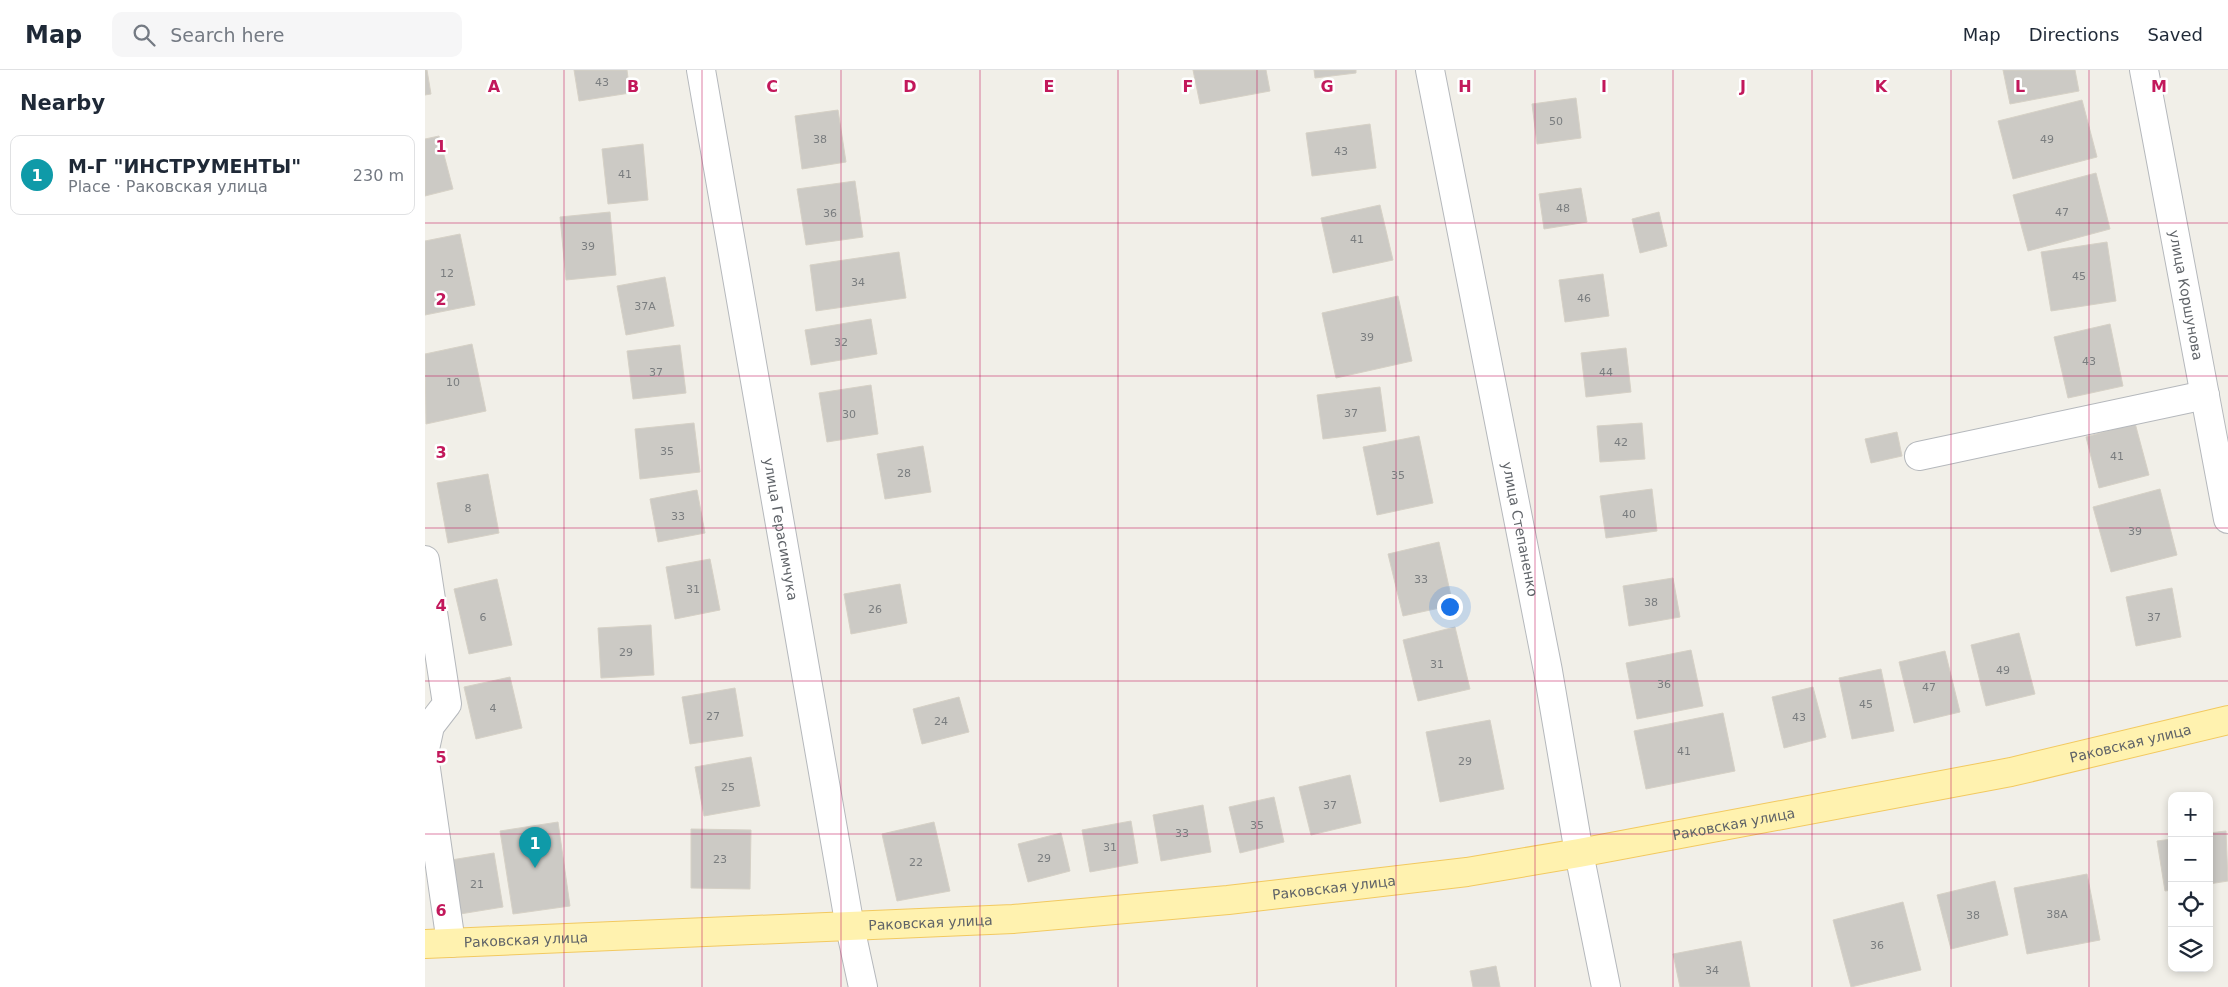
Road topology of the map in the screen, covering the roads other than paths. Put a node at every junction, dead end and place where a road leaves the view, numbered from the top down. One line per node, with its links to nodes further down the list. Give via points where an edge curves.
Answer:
1 (701, 70): 12 (street, улица Герасимчука)
2 (1431, 70): 11 (street, улица Степаненко, via 1548,671)
3 (2144, 70): 4 (street, улица Коршунова)
4 (2205, 395): 5 (street); 6 (street, улица Коршунова)
5 (1919, 456)
6 (2228, 519)
7 (425, 560): 9 (street, via 447,704 429,726)
8 (2228, 720): 11 (main road, Раковская улица, via 2011,772)
9 (425, 749)
10 (425, 762): 13 (street)
11 (1579, 853): 12 (main road, Раковская улица, via 1467,872 1228,900 1013,919); 15 (street, улица Степаненко)
12 (850, 927): 13 (main road, Раковская улица); 14 (street, улица Герасимчука)
13 (438, 944)
14 (863, 987)
15 (1605, 987)

